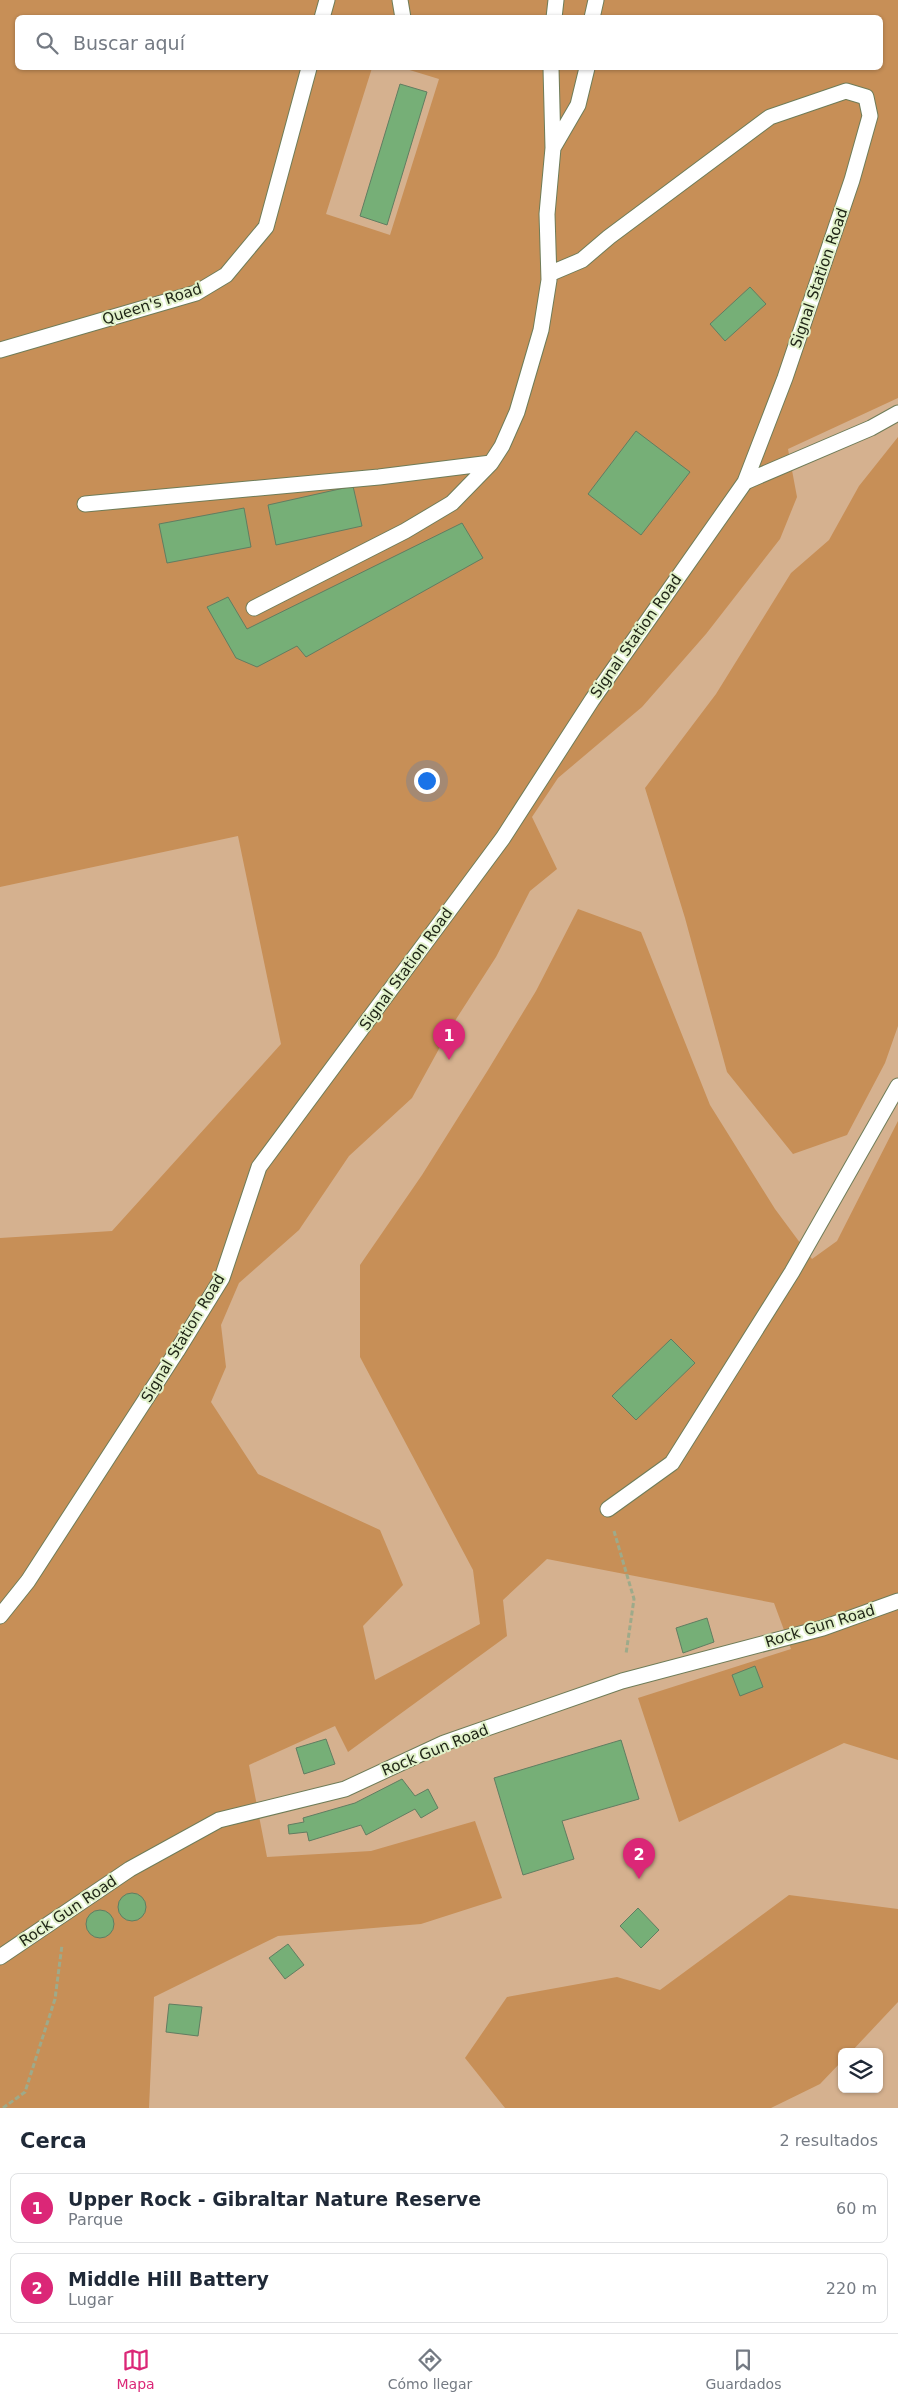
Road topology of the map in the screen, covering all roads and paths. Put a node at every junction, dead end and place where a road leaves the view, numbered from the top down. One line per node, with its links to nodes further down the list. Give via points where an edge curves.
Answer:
1 (327, 0): 5 (lane)
2 (400, 0): 6 (lane)
3 (556, 0): 7 (lane)
4 (596, 0): 8 (lane)
5 (323, 15)
6 (402, 15)
7 (554, 15)
8 (593, 15)
9 (308, 70): 14 (lane, Queen's Road, via 266,227 226,275 196,293)
10 (551, 70): 12 (lane)
11 (587, 70): 12 (lane, via 578,105)
12 (553, 148): 13 (lane, via 547,214)
13 (550, 274): 16 (lane, via 541,330 517,412 512,428); 17 (lane, Signal Station Road, via 582,260 770,117 846,91 866,97 870,116 852,180 785,378)
14 (0, 350)
15 (898, 413): 17 (lane, via 871,428)
16 (491, 463): 18 (lane, via 360,479); 19 (lane, via 452,503 413,527)
17 (745, 482): 23 (lane, Signal Station Road, via 592,700 502,838 259,1167 222,1278 28,1581)
18 (85, 504)
19 (254, 608)
20 (898, 1086): 21 (lane, via 792,1272 672,1463)
21 (608, 1509): 24 (path, via 634,1599)
22 (898, 1601): 24 (lane, Rock Gun Road, via 823,1628)
23 (0, 1616)
24 (622, 1680): 25 (lane, Rock Gun Road, via 444,1743 344,1789 219,1820 130,1869)
25 (67, 1912): 26 (lane, Rock Gun Road); 27 (path, via 55,1999 25,2092)
26 (0, 1957)
27 (3, 2108)

